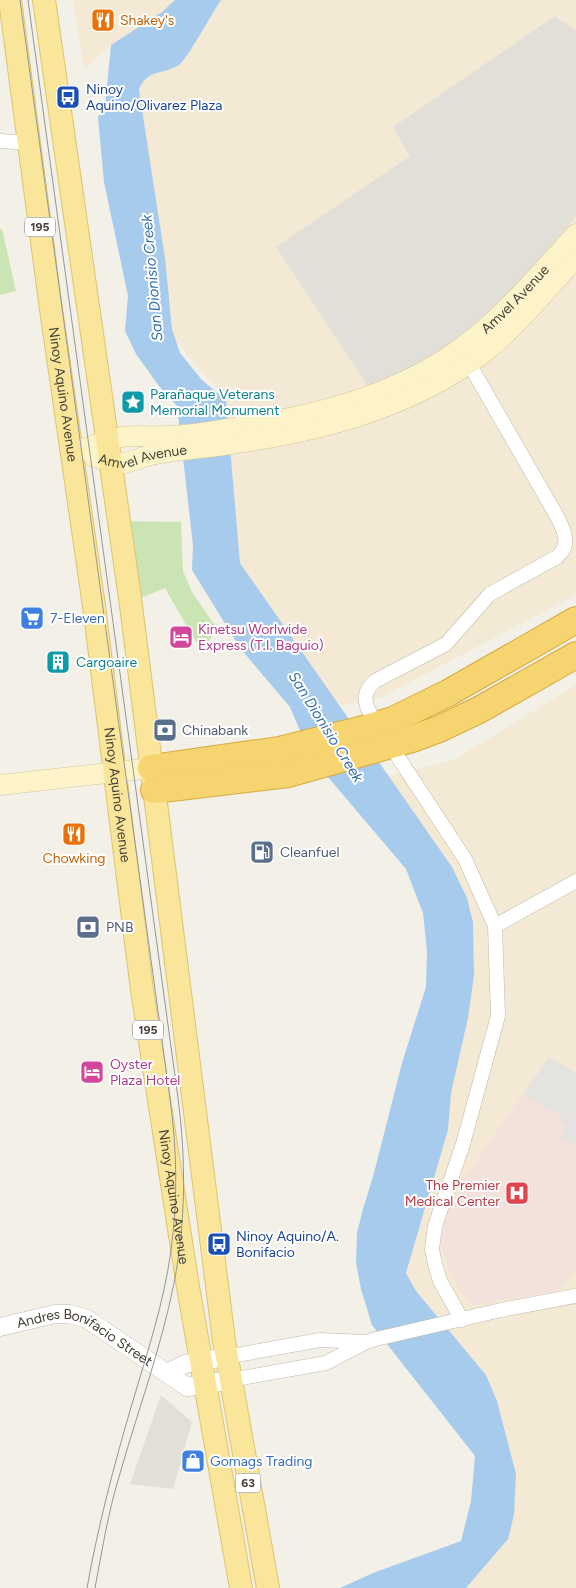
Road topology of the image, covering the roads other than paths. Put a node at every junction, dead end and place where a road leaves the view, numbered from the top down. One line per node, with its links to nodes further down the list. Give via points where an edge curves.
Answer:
1 (10, 0): 4 (main road, Ninoy Aquino Avenue / 195)
2 (44, 0): 8 (main road, 195)
3 (0, 141): 4 (street)
4 (29, 142): 9 (main road, Ninoy Aquino Avenue / 195)
5 (576, 234): 7 (main road, Amvel Avenue, via 488,326)
6 (576, 258): 7 (main road, Amvel Avenue, via 487,350)
7 (464, 356): 8 (main road, Amvel Avenue, via 419,392 361,416 294,434 240,435 164,444 125,463); 12 (street, via 558,518 566,544 557,557 490,594 446,644 370,686 365,702)
8 (108, 451): 9 (main road, Amvel Avenue); 14 (main road, 195)
9 (71, 453): 13 (main road, Ninoy Aquino Avenue / 195)
10 (576, 620): 12 (highway, via 428,704 393,720)
11 (576, 655): 12 (highway, via 427,734)
12 (377, 737): 14 (highway, via 265,753); 14 (highway, via 306,770 272,777); 17 (street, via 465,859)
13 (115, 772): 14 (main road); 15 (main road); 23 (main road, Ninoy Aquino Avenue / 195, via 142,990)
14 (153, 779): 22 (main road, 195)
15 (0, 785)
16 (576, 881): 17 (street)
17 (496, 926): 19 (street, via 498,1016 432,1244 435,1264)
18 (576, 1296): 19 (street)
19 (455, 1321): 21 (street)
20 (0, 1327): 24 (street, Andres Bonifacio Street, via 55,1314 70,1314 87,1319)
21 (371, 1341): 22 (street, via 320,1340); 25 (street, via 326,1363)
22 (226, 1357): 23 (street, Andres Bonifacio Street); 25 (main road, 195)
23 (200, 1361): 24 (street, Andres Bonifacio Street); 26 (main road, Ninoy Aquino Avenue / 195)
24 (167, 1373): 26 (street, Andres Bonifacio Street, via 187,1387)
25 (230, 1380): 26 (street, Andres Bonifacio Street); 27 (main road, 63)
26 (204, 1384): 28 (main road, Ninoy Aquino Avenue / 63)
27 (268, 1587)
28 (241, 1588)

